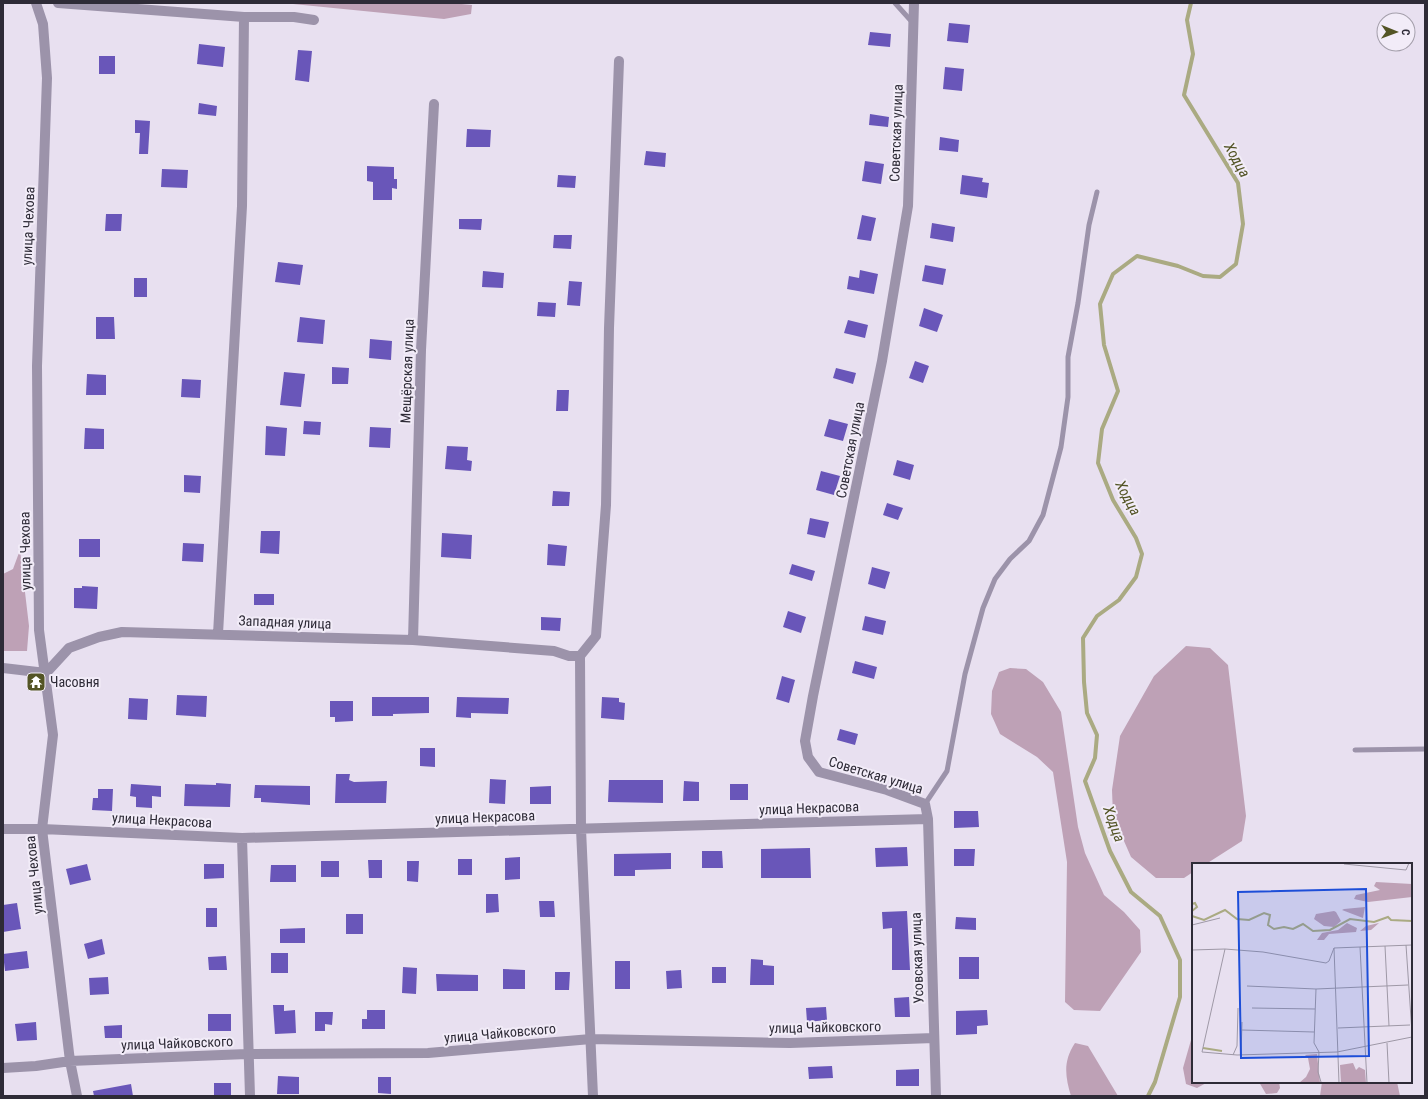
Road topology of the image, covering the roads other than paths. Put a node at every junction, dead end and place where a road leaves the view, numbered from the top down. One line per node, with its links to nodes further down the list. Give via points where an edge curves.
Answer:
1 (36, 3): 15 (street, улица Чехова, via 43,24 47,78 37,366 40,630)
2 (58, 3): 5 (street)
3 (895, 3): 7 (lane)
4 (914, 3): 7 (street, Советская улица)
5 (244, 17): 6 (street, via 294,17); 11 (street, via 242,206)
6 (314, 20)
7 (913, 23): 18 (street, Советская улица, via 908,206 882,361 812,696 805,741 808,757 819,772 886,790)
8 (619, 61): 13 (street, via 609,328 606,505 596,636)
9 (434, 104): 12 (street, Мещёрская улица, via 421,350)
10 (1097, 192): 18 (lane, via 1089,224 1068,357 1068,397 1062,446 1043,515 1029,541 1010,559 995,579 983,608 965,674 947,771)
11 (218, 634): 12 (street, Западная улица); 15 (street, Западная улица, via 122,632 99,637 69,648)
12 (413, 640): 13 (street, Западная улица, via 554,651)
13 (580, 656): 22 (street)
14 (3, 668): 15 (street)
15 (46, 673): 21 (street, улица Чехова, via 53,735)
16 (1425, 749): 17 (lane)
17 (1355, 750)
18 (925, 804): 19 (street, Советская улица)
19 (928, 819): 22 (street, улица Некрасова); 24 (street, Усовская улица)
20 (3, 829): 21 (street, улица Некрасова)
21 (42, 829): 23 (street, улица Некрасова); 27 (street, улица Чехова)
22 (581, 829): 23 (street, улица Некрасова); 25 (street)
23 (242, 838): 26 (street)
24 (934, 1038): 25 (street, улица Чайковского, via 790,1043); 32 (street, Усовская улица)
25 (591, 1039): 26 (street, улица Чайковского, via 428,1053); 31 (street)
26 (247, 1054): 27 (street, улица Чайковского); 30 (street)
27 (70, 1061): 28 (street, улица Чайковского); 29 (street, улица Чехова)
28 (3, 1068)
29 (77, 1096)
30 (250, 1096)
31 (593, 1096)
32 (936, 1096)

